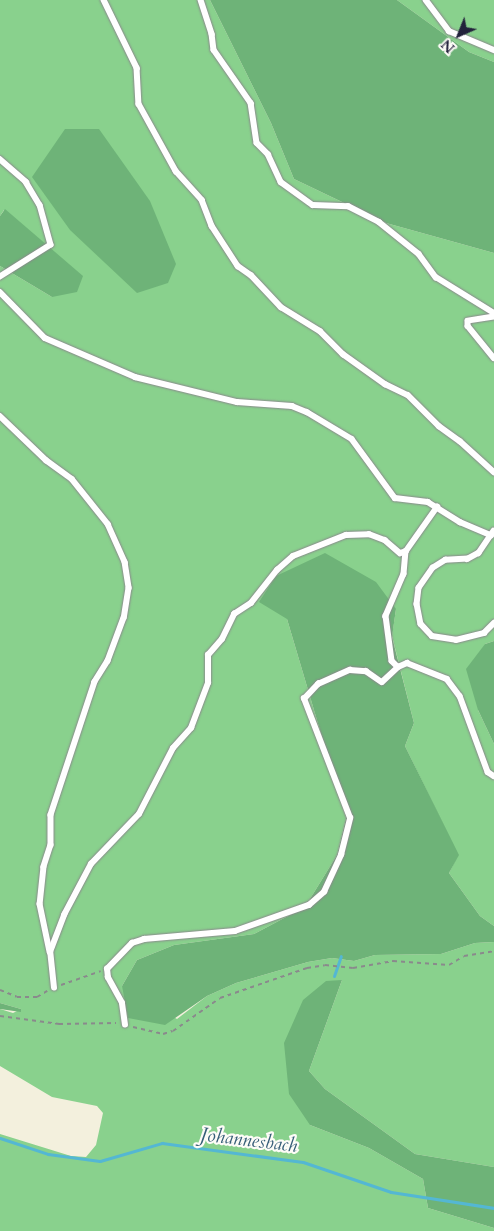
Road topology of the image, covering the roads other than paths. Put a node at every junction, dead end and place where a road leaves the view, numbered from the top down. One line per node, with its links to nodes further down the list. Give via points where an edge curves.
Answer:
1 (104, 0): 11 (lane, via 136,68 139,104 176,171 202,200 212,226 238,266 281,307 320,331 343,354 385,384 408,395)
2 (201, 0): 8 (lane, via 214,50 251,103 257,143 268,154 282,182 313,205 348,206 379,222 419,254 436,277)
3 (426, 0): 4 (lane, via 449,31)
4 (494, 50)
5 (0, 159): 6 (lane, via 26,182 40,206 51,245)
6 (0, 277)
7 (0, 292): 12 (lane, via 45,338 135,377 237,402 292,406 307,412 352,439 395,498 428,502)
8 (494, 315): 9 (lane, via 468,321 468,326)
9 (494, 358)
10 (0, 416): 18 (lane, via 46,460 72,479 108,524 125,562 129,588 124,618 108,661 95,682 51,814 51,845 44,867 40,904)
11 (494, 472)
12 (436, 507): 13 (lane, via 460,522); 14 (lane)
13 (493, 533): 15 (lane, via 479,553 468,559 446,560 433,568 419,588 417,604 421,624 432,636 456,640 484,632)
14 (406, 551): 16 (lane, via 404,574 386,616 392,661); 18 (lane, via 400,553 385,540 369,534 346,535 293,556 255,598 234,614 222,639 208,656 208,683 191,728 172,748 139,814 91,864 64,915)
15 (494, 623)
16 (398, 667): 17 (lane, via 407,663 447,679 460,696 488,772); 20 (lane, via 382,682 366,671 350,670 318,684 304,699 350,818 341,855 324,892 309,904 235,931 144,939 132,944 107,969 108,978 122,1003)
17 (494, 776)
18 (50, 952): 19 (lane)
19 (54, 988)
20 (125, 1025)

